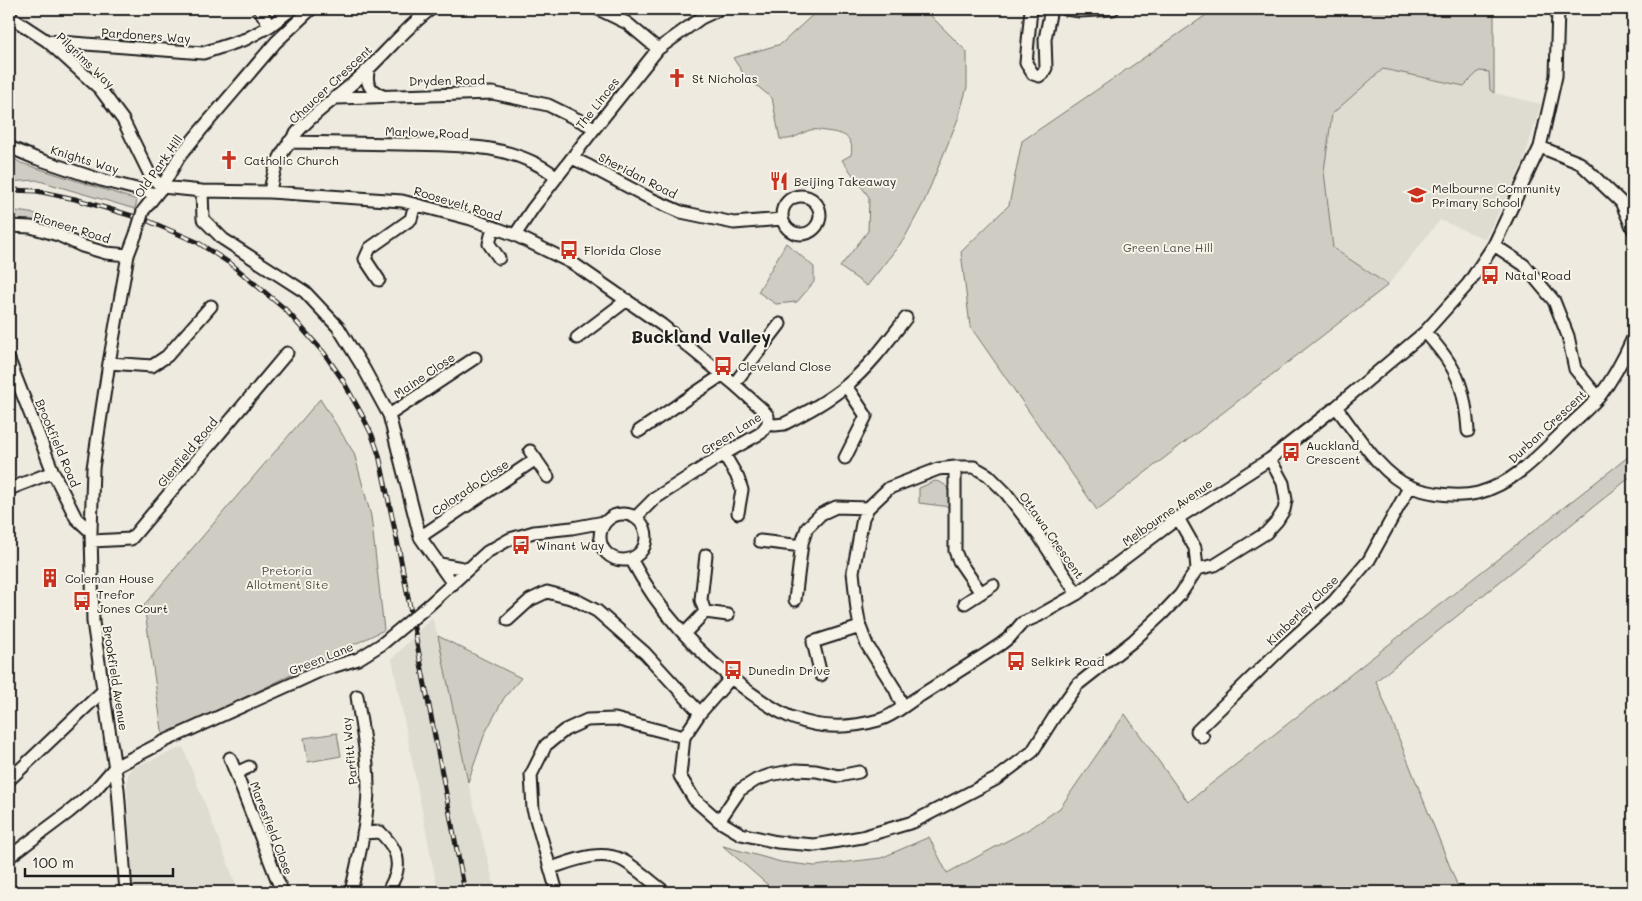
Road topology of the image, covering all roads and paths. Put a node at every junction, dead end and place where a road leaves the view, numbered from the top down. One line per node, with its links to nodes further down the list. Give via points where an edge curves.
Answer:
1 (259, 9): 14 (street)
2 (292, 9): 14 (street, Pardoners Way)
3 (311, 9): 26 (street, Old Park Hill, via 276,42 201,130 179,157)
4 (431, 9): 17 (street, Chaucer Crescent)
5 (598, 9): 16 (street, via 627,23)
6 (720, 9): 12 (street, The Linces)
7 (1031, 9): 8 (street, via 1026,63 1033,74 1039,76 1046,68 1045,39)
8 (1051, 9)
9 (1065, 9): 10 (street)
10 (1113, 9)
11 (1558, 9): 23 (street, Melbourne Avenue, via 1556,76)
12 (700, 13): 16 (street, The Linces)
13 (9, 16): 15 (street, Pilgrims Way)
14 (270, 26): 15 (street, Pardoners Way, via 246,39 203,53)
15 (46, 41): 26 (street, Pilgrims Way, via 100,89 122,120)
16 (658, 49): 20 (street, The Linces)
17 (369, 68): 18 (street, via 370,88); 19 (street, Chaucer Crescent)
18 (382, 96): 19 (street, Dryden Road); 20 (street, Dryden Road, via 492,93 548,105)
19 (337, 98): 21 (street, Chaucer Crescent)
20 (594, 128): 24 (street, The Linces)
21 (289, 142): 25 (street, Marlowe Road, via 488,148 520,156); 28 (street, Chaucer Crescent, via 273,172)
22 (9, 147): 26 (street, Knights Way, via 101,180)
23 (1540, 147): 33 (street, via 1580,163 1621,202); 35 (street, Melbourne Avenue)
24 (572, 158): 25 (street, The Linces); 30 (street, Sheridan Road, via 681,212 734,224)
25 (557, 177): 34 (street, The Linces)
26 (159, 191): 27 (street, Roosevelt Road); 36 (street, Old Park Hill, bridge, via 143,211)
27 (202, 191): 28 (street, Roosevelt Road); 55 (street, via 203,219 223,239 305,292 338,326)
28 (270, 192): 29 (street, Roosevelt Road)
29 (414, 204): 32 (street, Roosevelt Road); 38 (street, via 411,219 370,248 365,259)
30 (782, 219)
31 (9, 226): 36 (street, Pioneer Road, via 31,227 82,246)
32 (494, 227): 34 (street, Roosevelt Road); 37 (street, via 490,244)
33 (1633, 229)
34 (515, 235): 39 (street, Roosevelt Road, via 574,264)
35 (1494, 245): 43 (street, Melbourne Avenue, via 1468,284); 53 (street, via 1524,265 1554,301 1568,336 1575,369)
36 (128, 256): 49 (street, Old Park Hill)
37 (499, 258)
38 (378, 280)
39 (627, 300): 44 (street); 50 (street, Roosevelt Road, via 662,324)
40 (211, 306): 49 (street, via 160,362 152,366)
41 (906, 318): 52 (street, Green Lane)
42 (780, 324): 51 (street)
43 (1425, 332): 54 (street, Melbourne Avenue); 58 (street, via 1444,352 1464,393)
44 (578, 338)
45 (1633, 338): 53 (street, Durban Crescent)
46 (288, 353): 74 (street, Glenfield Road, via 131,538)
47 (475, 358): 55 (street, Maine Close)
48 (9, 360): 64 (street, Brookfield Road)
49 (109, 363): 63 (street, Old Park Hill)
50 (722, 375): 51 (street, Roosevelt Road); 57 (street)
51 (734, 384): 56 (street, Roosevelt Road, via 763,410 768,416)
52 (846, 386): 56 (street, Green Lane, via 787,422); 60 (street, via 866,416)
53 (1598, 397): 66 (street, Durban Crescent, via 1510,480 1478,493 1435,493)
54 (1336, 408): 61 (street, Melbourne Avenue); 66 (street, Durban Crescent, via 1386,472)
55 (389, 416): 75 (street)
56 (768, 424): 59 (street, Green Lane, via 761,433)
57 (639, 431)
58 (1468, 431)
59 (724, 454): 69 (street, via 742,490); 70 (street, Green Lane, via 654,498)
60 (845, 458)
61 (1270, 459): 71 (street, Melbourne Avenue); 83 (street, via 1286,500 1277,521 1266,533 1215,565)
62 (954, 467): 68 (street, via 889,488); 86 (street, via 955,550); 87 (street, Ottawa Crescent, via 974,467 988,475 1006,493)
63 (93, 468): 74 (street, Brookfield Avenue)
64 (53, 472): 67 (street); 74 (street, Brookfield Road, via 76,518)
65 (548, 477): 75 (street, Colorado Close, via 533,455)
66 (1410, 486): 102 (street, Kimberley Close, via 1370,560 1334,601 1283,646 1197,732)
67 (9, 489)
68 (868, 508): 78 (street, via 836,507 821,514 807,528); 93 (street, via 862,518 853,572)
69 (738, 513)
70 (636, 517): 72 (street, via 617,514); 80 (street, via 645,528 646,536 642,550)
71 (1178, 518): 83 (street, via 1195,548); 87 (street, Melbourne Avenue)
72 (604, 522): 73 (street, Green Lane); 76 (street)
73 (572, 528): 76 (street, Green Lane); 82 (street, Green Lane, via 534,532 510,539 487,552)
74 (91, 536): 97 (street, Brookfield Avenue, via 93,622)
75 (420, 537): 81 (street)
76 (599, 538): 80 (street, via 610,557)
77 (760, 541): 78 (street)
78 (802, 546): 88 (street)
79 (706, 556): 90 (street, via 701,600)
80 (631, 559): 94 (street, Melbourne Avenue, via 647,586)
81 (440, 564): 82 (street); 84 (street)
82 (468, 569): 84 (street, Green Lane)
83 (1197, 570): 109 (street, via 1162,614 1077,685 1032,752 996,779 947,805 913,822 815,845 777,842 741,834)
84 (453, 584): 104 (street, Green Lane, bridge, via 382,644 358,659 314,674 165,741)
85 (993, 585): 86 (street)
86 (981, 593): 89 (street)
87 (1077, 594): 99 (street, Melbourne Avenue, via 1022,623 1001,644)
88 (795, 600)
89 (965, 603)
90 (705, 612): 91 (street); 94 (street)
91 (728, 615)
92 (508, 620): 100 (street, via 530,600 547,592 574,599 597,610 645,653)
93 (860, 627): 95 (street, via 813,642); 99 (street)
94 (684, 634): 96 (street, Melbourne Avenue)
95 (820, 675)
96 (730, 679): 99 (street, Melbourne Avenue, via 794,718 823,726 848,726 881,720); 100 (street)
97 (104, 690): 104 (street, Brookfield Avenue); 108 (street)
98 (357, 696): 110 (street, Parfitt Way, via 368,773)
99 (903, 706)
100 (700, 713): 101 (street)
101 (684, 737): 109 (street, via 680,776 694,799); 112 (street, via 615,719 587,720 546,744 530,775 534,808)
102 (1203, 737)
103 (230, 758): 107 (street, Maresfield Close)
104 (116, 767): 111 (street, Green Lane, via 94,791); 113 (street, Brookfield Avenue)
105 (249, 767): 107 (street, Maresfield Close)
106 (859, 772): 109 (street, via 839,776 796,770 770,775 740,790)
107 (236, 773): 114 (street, Maresfield Close)
108 (9, 780)
109 (719, 820)
110 (363, 833): 115 (street, Parfitt Way); 116 (street, via 380,832 391,843 397,857 396,873)
111 (9, 857)
112 (551, 868): 117 (street); 118 (street, via 601,855 622,860)
113 (126, 892)
114 (282, 892)
115 (351, 892)
116 (388, 892)
117 (557, 892)
118 (665, 892)

